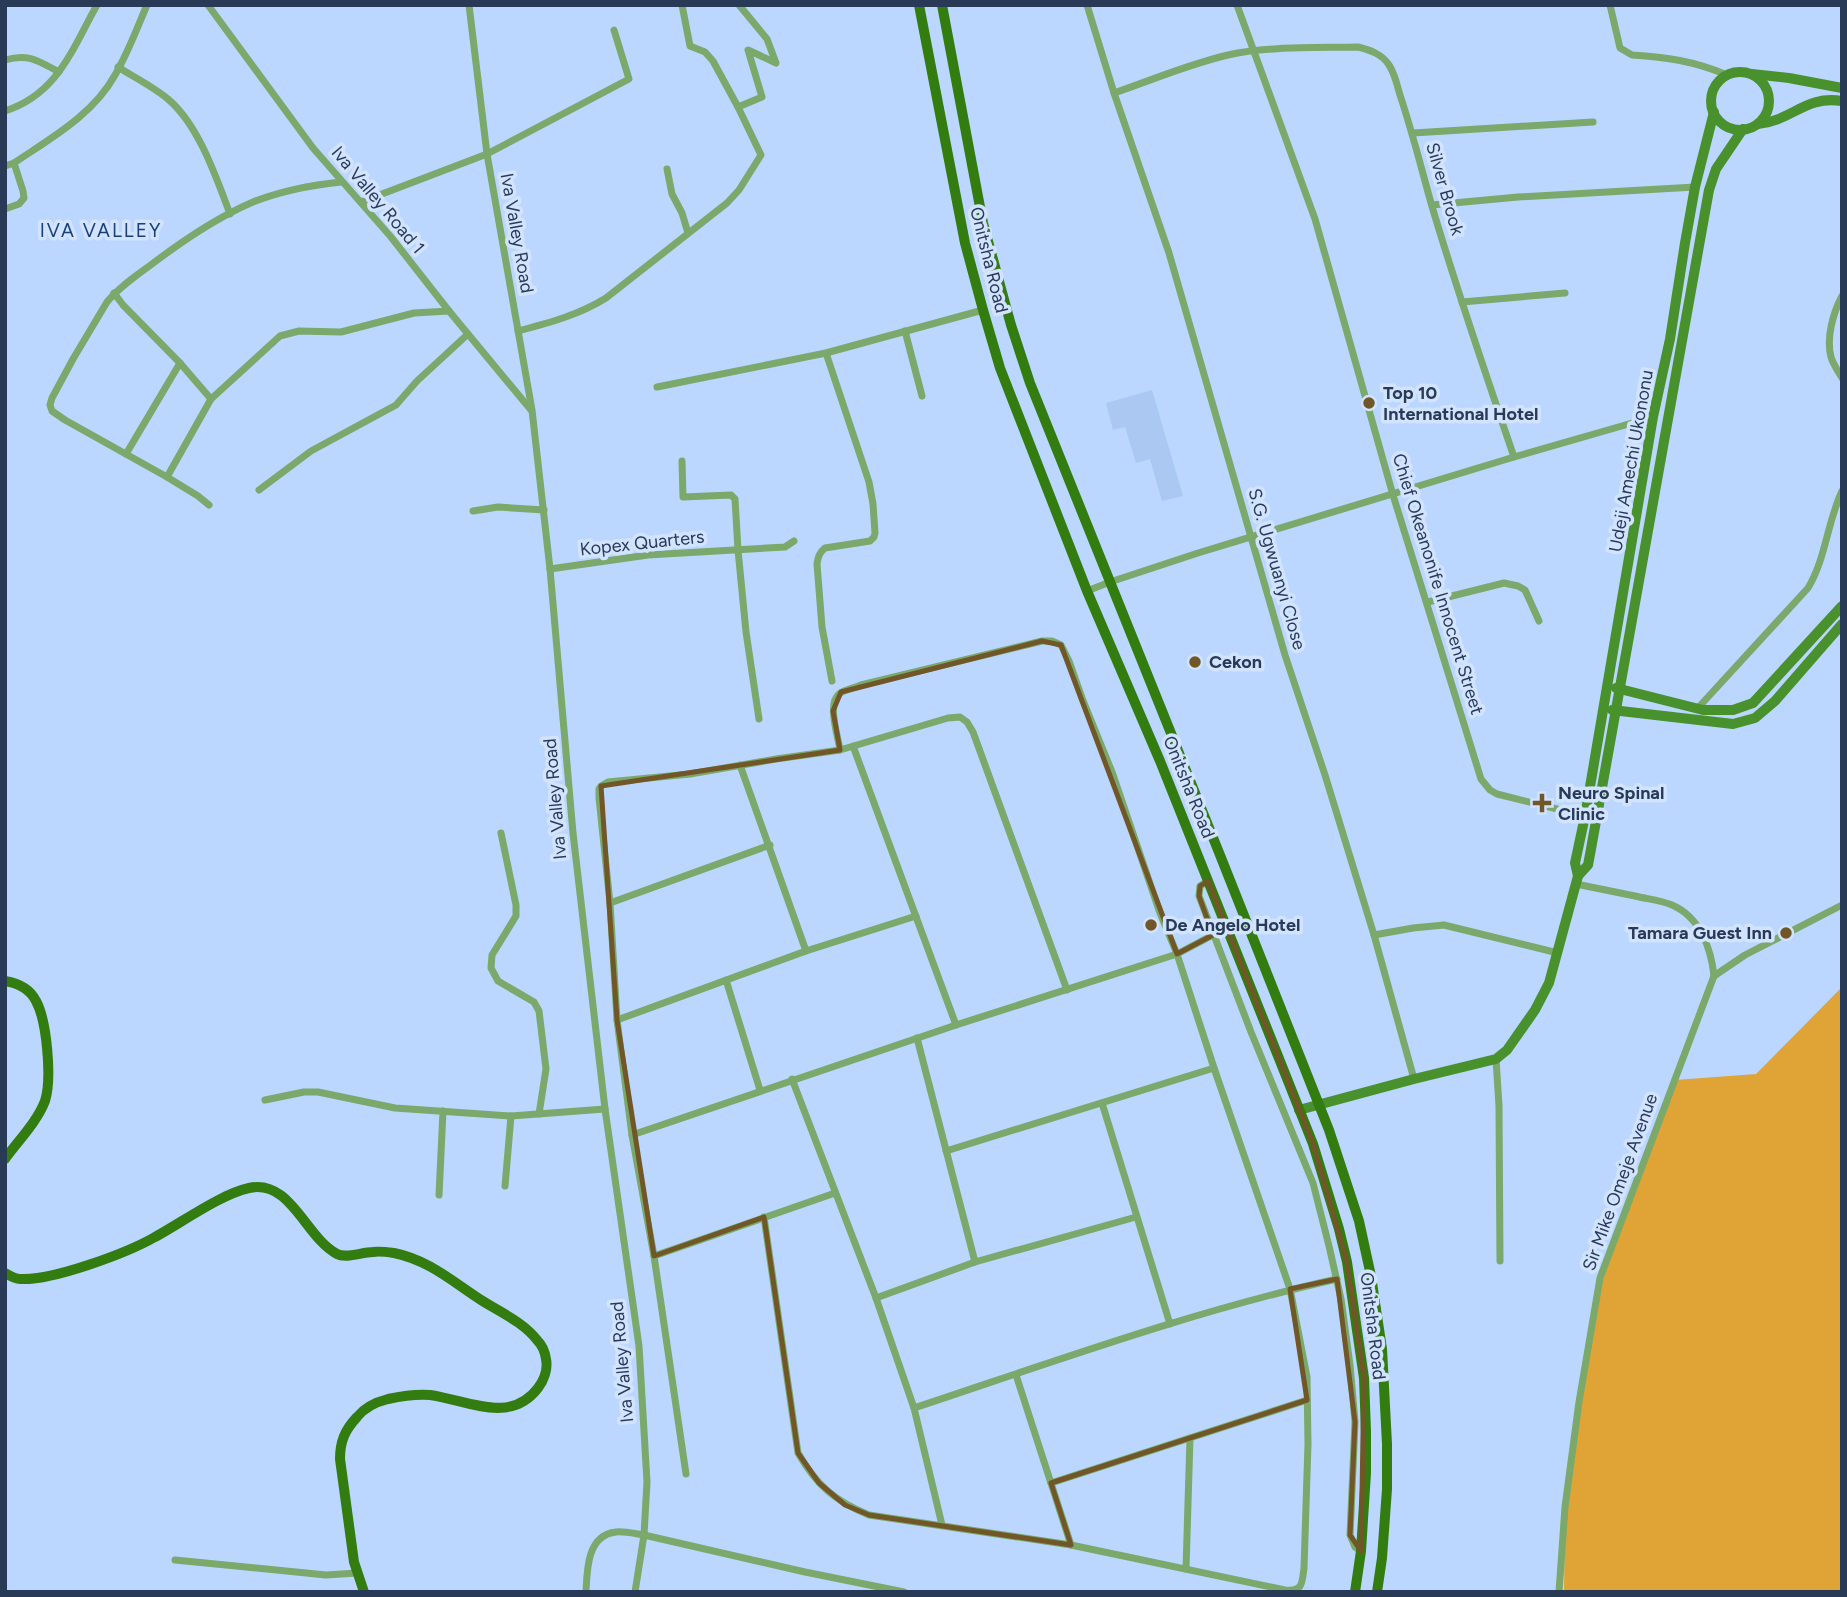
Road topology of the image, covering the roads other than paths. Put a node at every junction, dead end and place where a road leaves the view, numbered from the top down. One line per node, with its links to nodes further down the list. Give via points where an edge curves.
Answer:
1 (97, 5): 16 (street)
2 (147, 5): 15 (street)
3 (208, 5): 33 (street, Iva Valley Road 1)
4 (469, 5): 29 (street, Iva Valley Road)
5 (682, 5): 22 (street, via 690,46 713,61)
6 (739, 5): 22 (street, via 767,39 776,63 748,50 762,97)
7 (919, 5): 44 (main road, Onitsha Road, via 962,230)
8 (942, 5): 73 (main road, Onitsha Road, via 983,223 1011,325)
9 (1087, 5): 20 (street, S.G. Ugwuanyi Close)
10 (1237, 5): 13 (street, Chief Okeanonife Innocent Street)
11 (1610, 5): 18 (street, via 1622,51 1675,58)
12 (614, 30): 29 (street, via 629,79)
13 (1253, 51): 20 (street); 28 (street, Silver Brook, via 1372,50 1390,66); 65 (street, Chief Okeanonife Innocent Street, via 1315,219)
14 (5, 60): 16 (street, via 26,56)
15 (118, 67): 30 (street, via 94,104 76,121); 38 (street, via 178,109 197,136)
16 (59, 72): 23 (street, via 22,106)
17 (1749, 74): 18 (main road); 19 (main road); 26 (main road, via 1763,84 1769,100)
18 (1727, 75): 24 (main road, via 1715,87)
19 (1842, 88)
20 (1114, 93): 69 (street, S.G. Ugwuanyi Close, via 1169,253)
21 (1842, 101): 26 (main road, via 1817,100 1778,120)
22 (738, 107): 39 (street, via 760,158 733,198)
23 (5, 111)
24 (1714, 112): 27 (main road, via 1726,125); 34 (main road, Udeji Amechi Ukononu)
25 (1594, 122): 28 (street)
26 (1758, 124): 27 (main road)
27 (1743, 130): 50 (main road, Udeji Amechi Ukononu, via 1716,169 1709,190)
28 (1413, 133): 36 (street, Silver Brook)
29 (487, 154): 35 (street); 46 (street, Iva Valley Road)
30 (14, 163): 31 (street); 37 (street, via 24,198)
31 (5, 166)
32 (667, 169): 39 (street)
33 (341, 182): 35 (street, Iva Valley Road 1); 38 (street, via 296,189)
34 (1695, 187): 36 (street); 49 (main road, Udeji Amechi Ukononu)
35 (361, 202): 45 (street, Iva Valley Road 1)
36 (1432, 205): 43 (street, Silver Brook)
37 (5, 208)
38 (230, 214): 40 (street, via 162,256)
39 (688, 233): 46 (street, via 593,306)
40 (114, 293): 52 (street); 59 (street, via 50,405 65,420)
41 (1565, 293): 43 (street)
42 (1842, 296): 53 (street, via 1829,338 1831,359)
43 (1462, 302): 60 (street, Silver Brook)
44 (983, 310): 47 (street); 74 (main road, Onitsha Road, via 1000,368)
45 (449, 311): 48 (street, Iva Valley Road 1); 56 (street, via 414,313 341,332 299,331 280,336)
46 (518, 331): 57 (street, Iva Valley Road)
47 (905, 331): 51 (street); 55 (street)
48 (468, 334): 57 (street, Iva Valley Road 1); 63 (street, via 396,405 311,451)
49 (1670, 339): 50 (main road); 58 (main road, Udeji Amechi Ukononu)
50 (1681, 342): 81 (main road, Udeji Amechi Ukononu)
51 (826, 353): 54 (street); 79 (street, via 869,482 875,530 870,541 825,548 818,557 822,627)
52 (180, 363): 56 (street); 59 (street)
53 (1842, 378)
54 (657, 387)
55 (922, 396)
56 (211, 399): 62 (street)
57 (532, 410): 68 (street, Iva Valley Road)
58 (1653, 417): 60 (street); 80 (main road, Udeji Amechi Ukononu)
59 (126, 454): 62 (street)
60 (1514, 457): 65 (street)
61 (682, 461): 71 (street, via 683,497 731,495 735,499)
62 (167, 477): 66 (street)
63 (259, 490)
64 (1842, 491): 83 (street, via 1822,559 1808,588)
65 (1394, 495): 69 (street); 75 (street, Chief Okeanonife Innocent Street)
66 (209, 505)
67 (473, 510): 68 (street)
68 (544, 510): 72 (street, Iva Valley Road)
69 (1251, 538): 73 (street); 98 (street, S.G. Ugwuanyi Close)
70 (794, 541): 71 (street, Kopex Quarters, via 785,547)
71 (738, 550): 72 (street, Kopex Quarters, via 648,555); 85 (street)
72 (550, 569): 117 (street, Iva Valley Road, via 573,833)
73 (1110, 582): 74 (street); 116 (main road, Onitsha Road)
74 (1087, 592): 93 (main road, Onitsha Road)
75 (1428, 602): 77 (street, via 1510,584 1525,590); 89 (street, Chief Okeanonife Innocent Street, via 1486,786 1497,794)
76 (1842, 606): 83 (main road, via 1753,703 1733,710)
77 (1539, 621)
78 (1842, 624): 84 (main road, via 1776,701 1755,718 1733,724)
79 (832, 681)
80 (1608, 686): 81 (main road); 82 (main road, Udeji Amechi Ukononu)
81 (1620, 688): 83 (main road); 84 (main road, Udeji Amechi Ukononu)
82 (1604, 708): 84 (main road); 89 (main road, Udeji Amechi Ukononu)
83 (1696, 709)
84 (1616, 711): 92 (main road, Udeji Amechi Ukononu, via 1590,857)
85 (759, 719)
86 (853, 746): 87 (street); 96 (street); 105 (street, via 948,718 967,722)
87 (840, 750): 88 (street); 101 (street, via 834,703 841,692 1042,641 1061,645)
88 (740, 765): 91 (street); 94 (street, via 601,786)
89 (1585, 816): 92 (main road, Udeji Amechi Ukononu, via 1575,863)
90 (501, 833): 120 (street, via 516,916 492,955 491,968 498,981 534,1002 539,1011 546,1069)
91 (770, 845): 94 (street); 99 (street)
92 (1577, 880): 100 (main road); 102 (street, via 1681,910 1708,945)
93 (1208, 881): 97 (street, via 1198,890); 118 (main road, Onitsha Road)
94 (610, 903): 106 (street)
95 (1842, 905): 102 (street)
96 (916, 916): 99 (street); 107 (street)
97 (1213, 935): 101 (street); 134 (street, via 1313,1182)
98 (1374, 935): 100 (street, via 1444,925); 112 (street, S.G. Ugwuanyi Close)
99 (806, 951): 103 (street)
100 (1558, 953): 109 (main road, via 1535,1010)
101 (1178, 954): 105 (street); 110 (street)
102 (1714, 976): 157 (street, Sir Mike Omeje Avenue, via 1600,1278 1564,1507)
103 (726, 980): 106 (street); 113 (street)
104 (5, 981): 124 (main road, via 26,989 36,999 49,1083 44,1104)
105 (1067, 989): 107 (street)
106 (617, 1020): 122 (street)
107 (956, 1025): 108 (street)
108 (917, 1038): 111 (street); 123 (street)
109 (1496, 1059): 112 (main road); 131 (street)
110 (1214, 1068): 115 (street); 135 (street)
111 (792, 1079): 113 (street); 126 (street)
112 (1414, 1079): 116 (main road)
113 (760, 1090): 122 (street)
114 (265, 1100): 119 (street, via 318,1092 395,1108)
115 (1102, 1103): 123 (street); 129 (street)
116 (1319, 1106): 118 (main road); 156 (main road, Onitsha Road, via 1359,1221 1381,1349 1387,1489)
117 (605, 1109): 120 (street); 145 (street, Iva Valley Road, via 639,1346 646,1465)
118 (1300, 1110): 147 (main road, Onitsha Road, via 1345,1251 1364,1378 1366,1473)
119 (443, 1111): 121 (street); 127 (street)
120 (539, 1114): 121 (street)
121 (511, 1116): 125 (street)
122 (632, 1135): 130 (street)
123 (946, 1151): 132 (street)
124 (5, 1159)
125 (505, 1186)
126 (835, 1193): 128 (street); 136 (street)
127 (439, 1195)
128 (764, 1217): 130 (street); 144 (street, via 798,1453 807,1469 845,1505 869,1516)
129 (1136, 1217): 132 (street); 137 (street)
130 (654, 1256): 142 (street)
131 (1500, 1261)
132 (975, 1262): 136 (street)
133 (5, 1273): 150 (main road, via 18,1279 39,1277 115,1256 235,1192 258,1187 282,1195 308,1228 338,1255 376,1251 423,1262 537,1339 546,1371 542,1384 523,1403 487,1408 428,1395 402,1396 374,1403 348,1426 340,1459)
134 (1337, 1279): 135 (street); 147 (street, via 1355,1422 1350,1535)
135 (1290, 1289): 137 (street); 139 (street)
136 (876, 1298): 140 (street)
137 (1170, 1324): 138 (street)
138 (1016, 1375): 140 (street); 143 (street)
139 (1307, 1400): 141 (street); 149 (street, via 1304,1568 1299,1588 1285,1590)
140 (914, 1408): 144 (street)
141 (1190, 1437): 143 (street); 149 (street)
142 (686, 1474)
143 (1051, 1483): 146 (street)
144 (942, 1525): 146 (street)
145 (644, 1535): 152 (street, via 619,1531 601,1539 587,1561); 153 (street, Iva Valley Road); 154 (street)
146 (1071, 1545): 149 (street)
147 (1361, 1551): 155 (main road, Onitsha Road)
148 (175, 1560): 150 (street, via 326,1575)
149 (1186, 1569)
150 (357, 1573): 151 (main road)
151 (364, 1592)
152 (586, 1592)
153 (635, 1592)
154 (904, 1592)
155 (1354, 1592)
156 (1377, 1592)
157 (1559, 1592)

